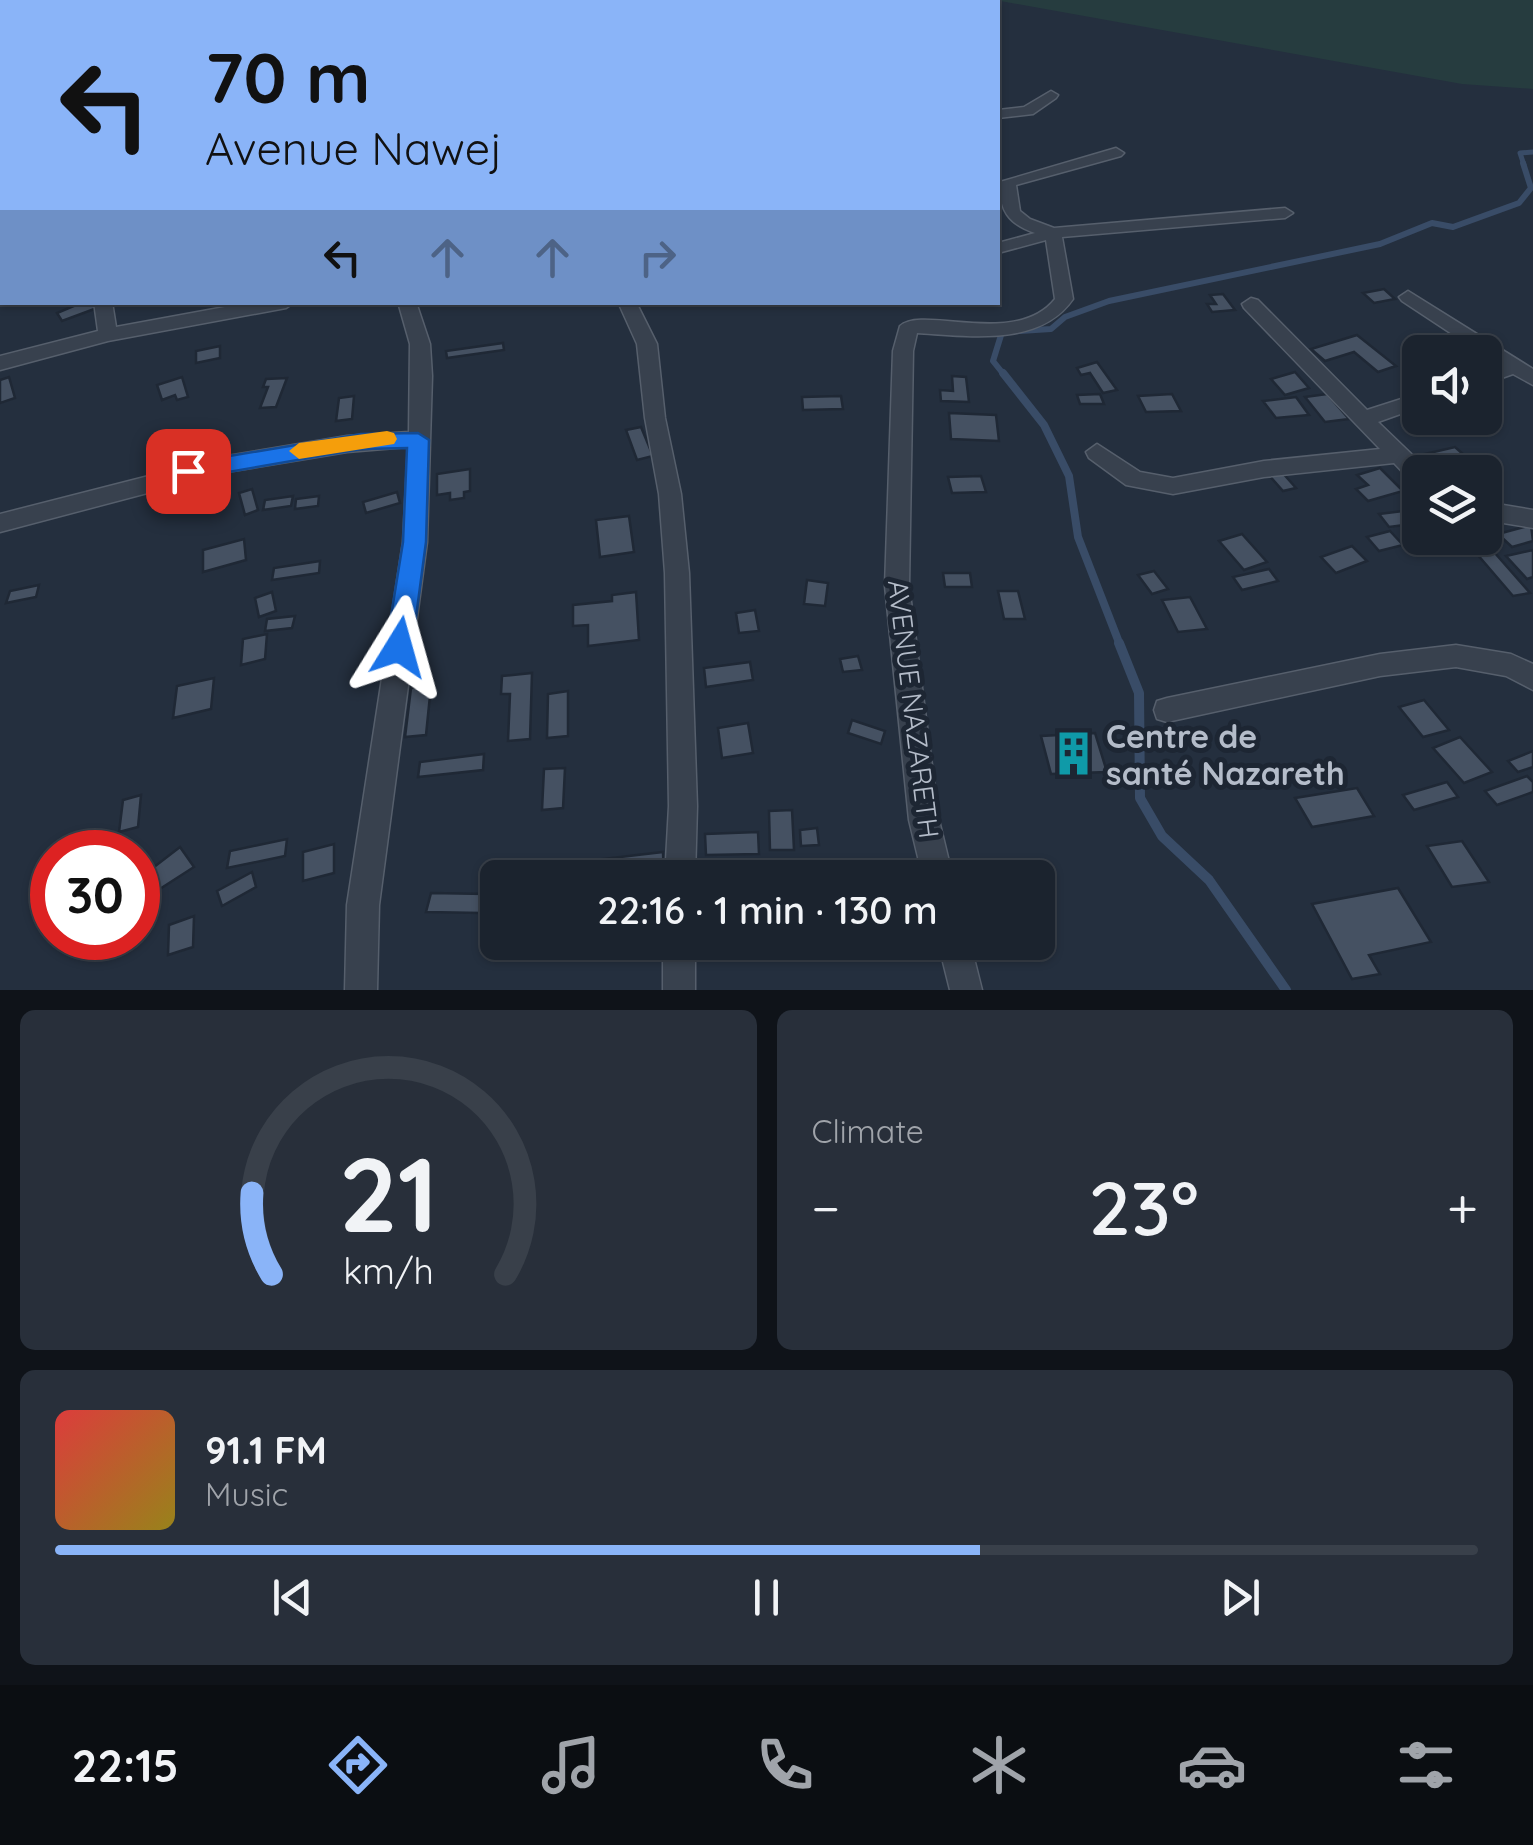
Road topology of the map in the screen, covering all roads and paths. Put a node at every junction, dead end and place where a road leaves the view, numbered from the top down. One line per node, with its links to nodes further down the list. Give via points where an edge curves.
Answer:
1 (1052, 95): 2 (street, via 1028,111)
2 (1000, 114)
3 (1116, 153): 4 (street)
4 (1003, 181): 6 (street)
5 (1286, 214): 7 (street)
6 (1006, 218): 7 (street)
7 (1053, 233): 8 (street); 16 (street, via 1064,299 1056,312 994,330)
8 (1000, 247)
9 (1408, 297): 19 (street)
10 (1251, 304): 21 (street)
11 (103, 305): 17 (street)
12 (270, 305): 17 (street)
13 (409, 305): 22 (street, via 420,344)
14 (628, 305): 31 (street, via 647,344 670,494)
15 (915, 305): 16 (street, AVENUE NAZARETH)
16 (909, 326): 32 (street, AVENUE NAZARETH, via 895,540)
17 (108, 335): 18 (street)
18 (0, 363)
19 (1524, 372)
20 (1402, 406): 21 (street)
21 (1363, 419): 24 (street)
22 (418, 440): 28 (street, via 361,441 219,464); 35 (street, via 414,542 363,905)
23 (1096, 452): 24 (street, via 1134,479 1173,486)
24 (1399, 455): 25 (street)
25 (1402, 458)
26 (1502, 514): 27 (street)
27 (1533, 519)
28 (0, 523)
29 (1533, 678): 30 (street, via 1510,664 1456,656 1380,665)
30 (1167, 710)
31 (681, 860)
32 (934, 860)
33 (679, 960): 36 (street)
34 (958, 960): 37 (street)
35 (361, 990)
36 (679, 990)
37 (966, 990)

